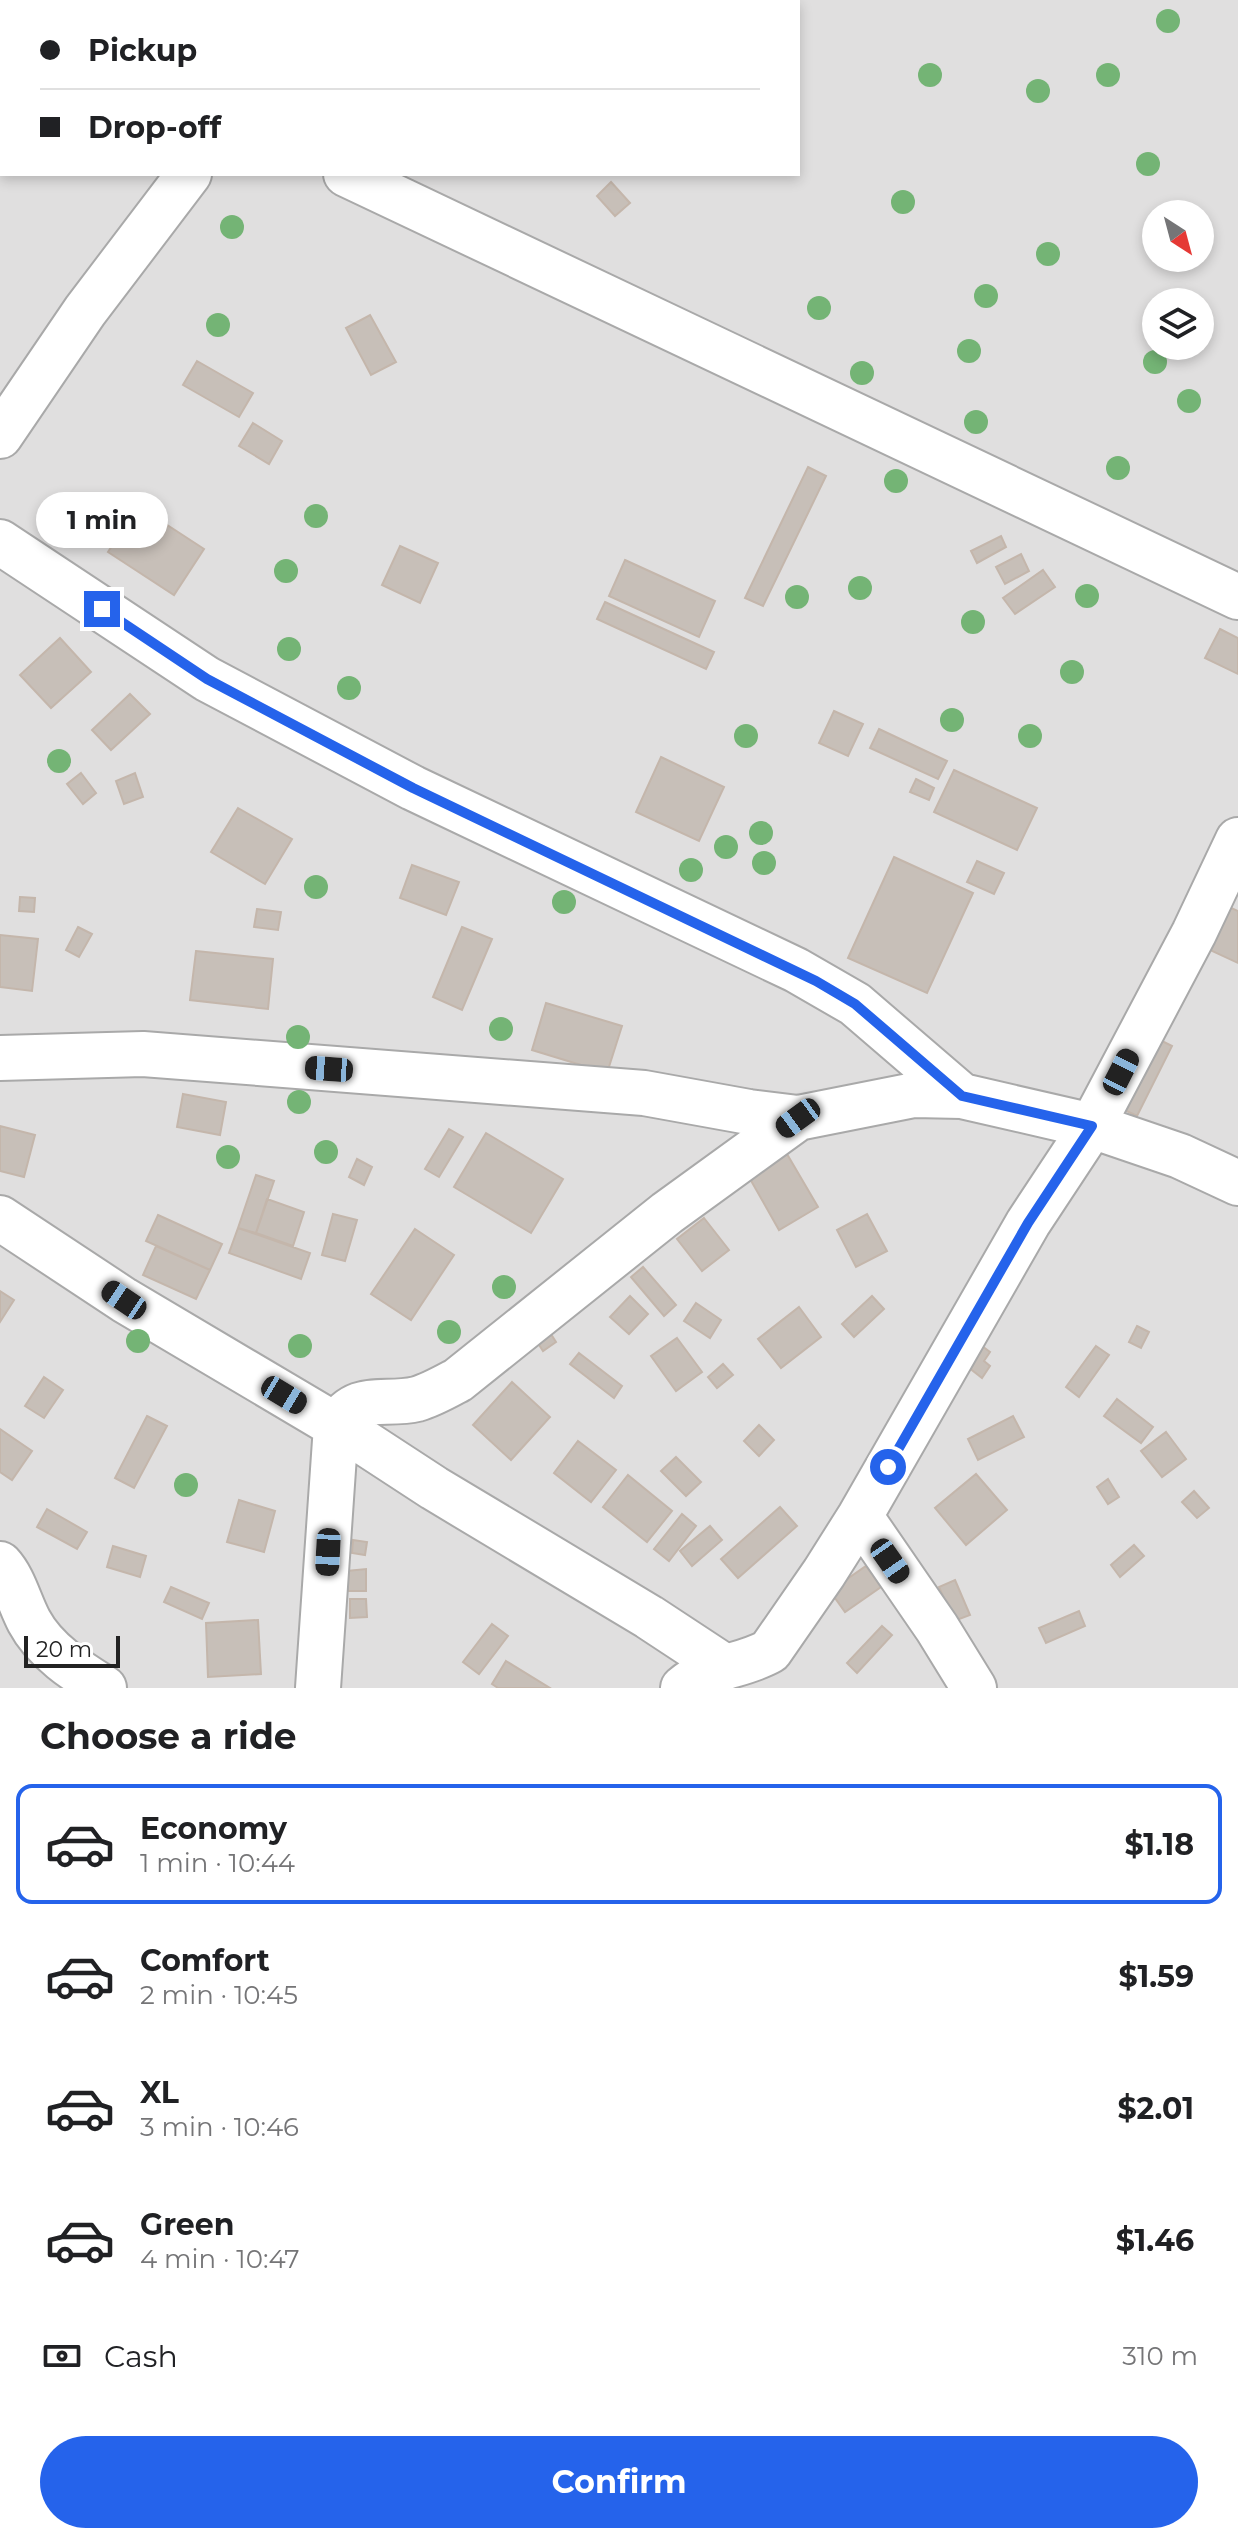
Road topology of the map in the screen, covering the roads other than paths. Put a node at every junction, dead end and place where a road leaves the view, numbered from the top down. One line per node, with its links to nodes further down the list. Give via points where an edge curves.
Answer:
1 (187, 176): 3 (street, via 85,311)
2 (350, 176): 5 (street)
3 (0, 436)
4 (0, 542): 8 (street, via 207,679 413,788 796,970 855,1004)
5 (1238, 597)
6 (1238, 840): 10 (street)
7 (0, 1058): 9 (street, via 143,1054 644,1093)
8 (962, 1096): 9 (street, via 914,1095); 10 (street)
9 (798, 1118): 13 (street, via 667,1213 458,1380 420,1398 359,1404)
10 (1092, 1126): 11 (street, via 1180,1156); 14 (street, via 1028,1223)
11 (1238, 1183)
12 (0, 1218): 13 (street, via 124,1300)
13 (336, 1426): 16 (street); 18 (street)
14 (860, 1516): 16 (street, via 777,1643 757,1659); 20 (street)
15 (0, 1564): 17 (street, via 31,1625 69,1667)
16 (725, 1667): 19 (street, via 704,1673)
17 (104, 1688)
18 (318, 1688)
19 (683, 1688)
20 (974, 1688)

